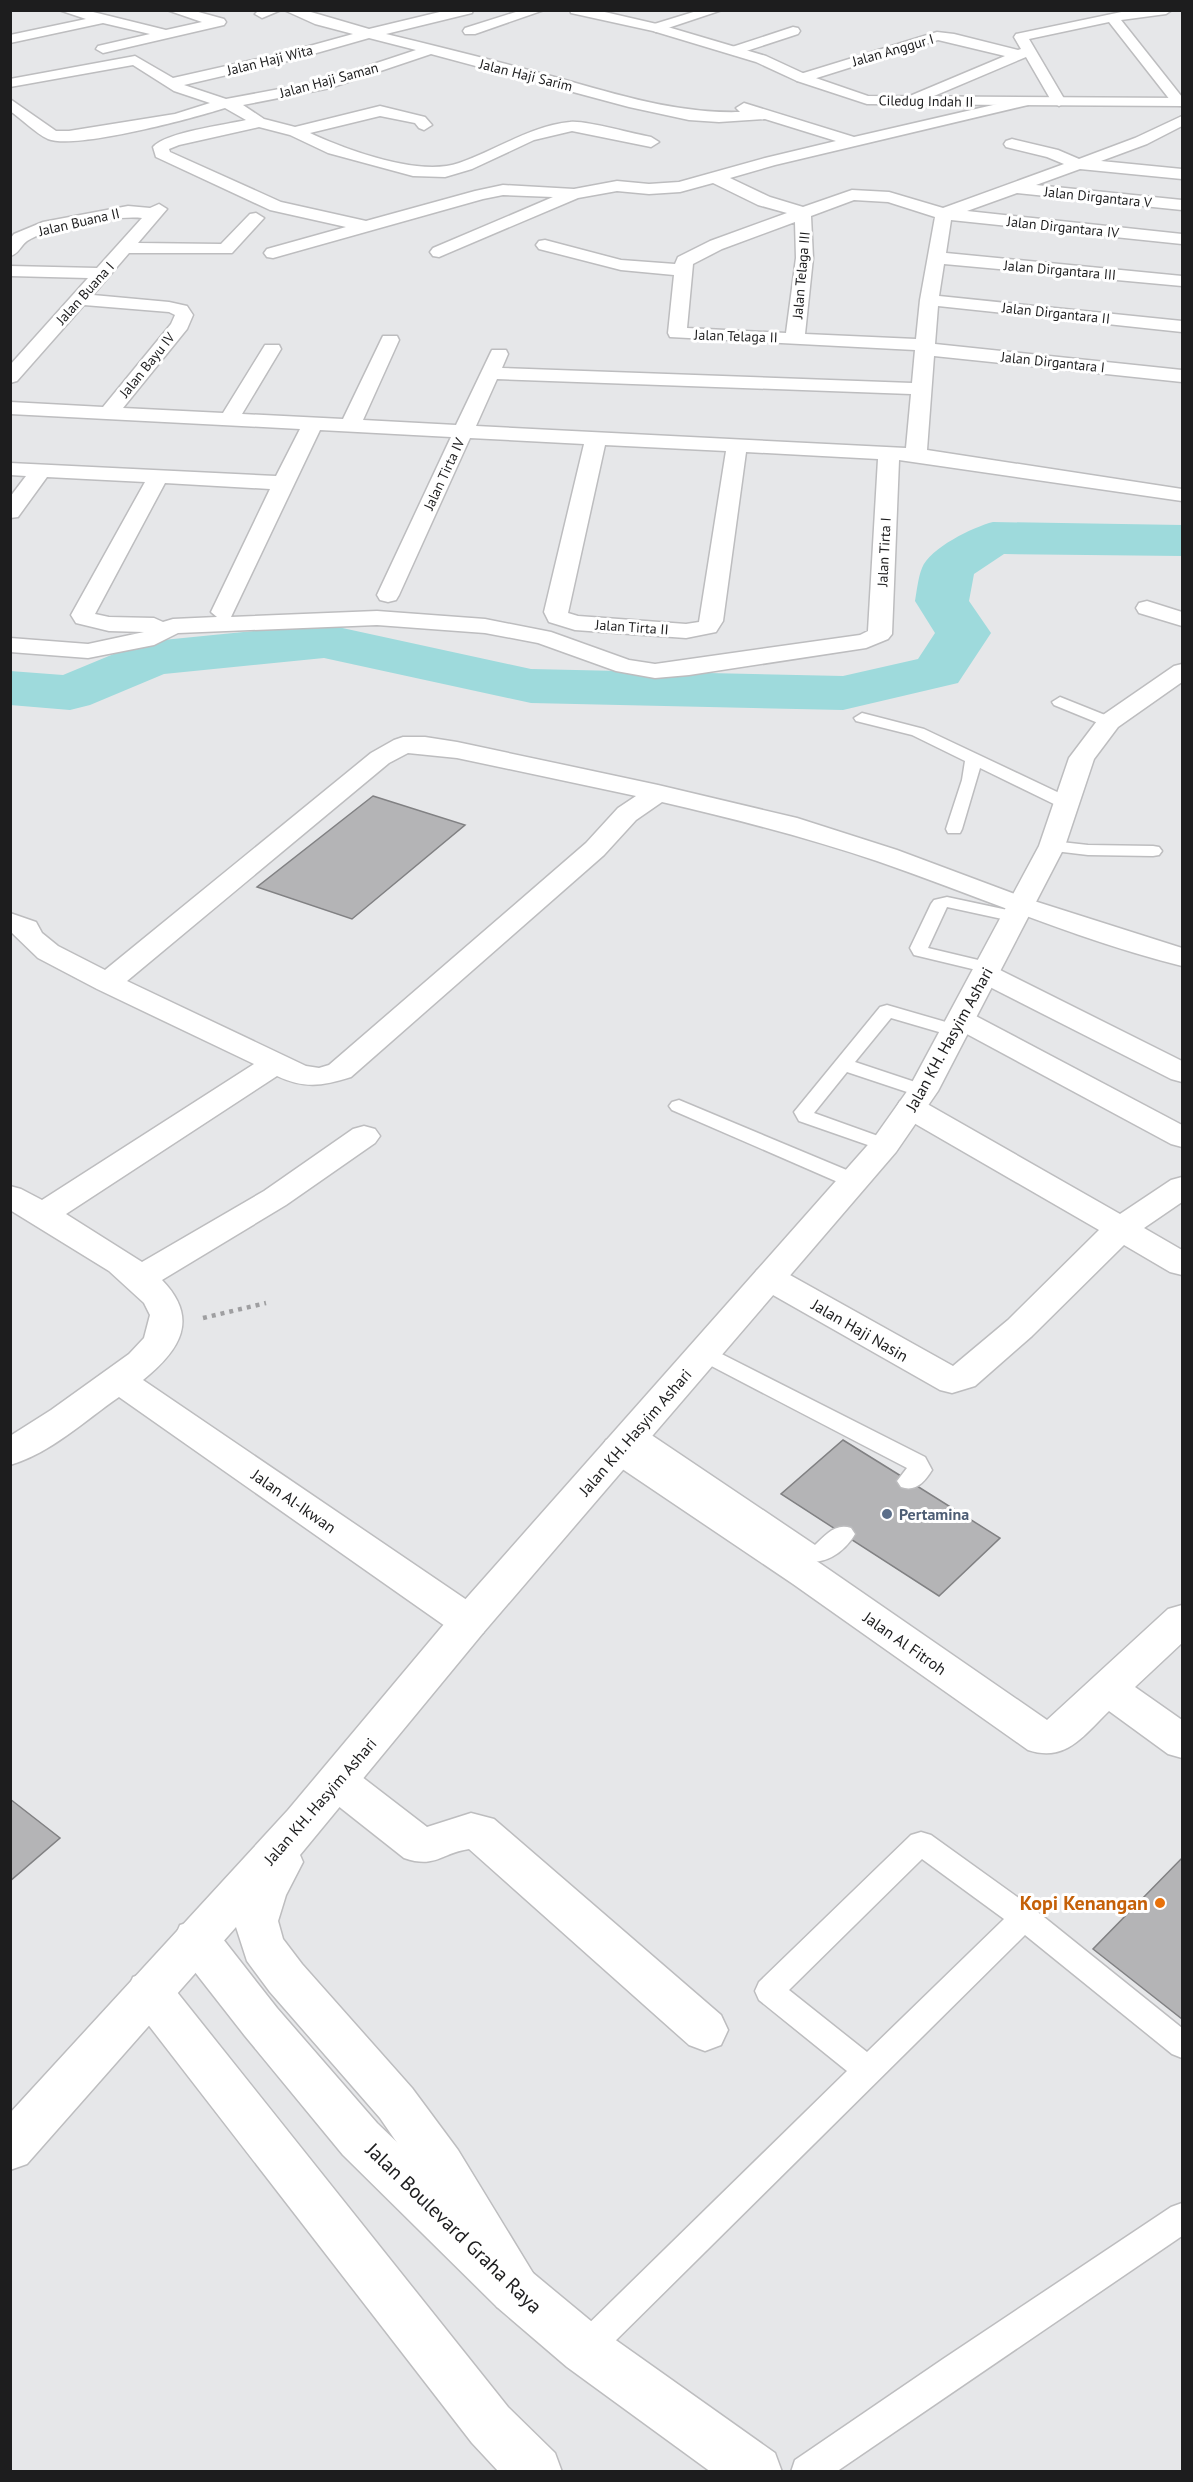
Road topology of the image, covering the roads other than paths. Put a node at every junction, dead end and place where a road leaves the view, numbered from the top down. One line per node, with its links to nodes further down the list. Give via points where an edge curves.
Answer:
1 (65, 10): 14 (street)
2 (173, 10): 21 (street, via 219,22)
3 (290, 10): 15 (street, Jalan Haji Sarim)
4 (467, 10): 12 (street, Jalan Haji Wita)
5 (538, 10): 17 (street)
6 (716, 10): 16 (street)
7 (1166, 10): 13 (street)
8 (577, 11): 16 (street, Ciledug Indah II)
9 (148, 13): 14 (street)
10 (344, 13): 15 (street)
11 (393, 14): 12 (street)
12 (419, 16): 20 (street, Jalan Haji Wita)
13 (1112, 17): 27 (street, via 1031,33); 47 (street)
14 (110, 20): 19 (street); 21 (street)
15 (321, 21): 20 (street, Jalan Haji Sarim)
16 (656, 28): 29 (street, Ciledug Indah II)
17 (470, 31)
18 (793, 31): 29 (street)
19 (44, 32): 22 (street); 23 (street)
20 (368, 34): 28 (street, Jalan Haji Sarim); 39 (street, Jalan Haji Wita, via 287,57)
21 (168, 35): 25 (street); 26 (street)
22 (10, 39)
23 (65, 40)
24 (102, 40): 26 (street)
25 (187, 43)
26 (117, 46): 30 (street); 32 (street)
27 (1023, 48): 38 (street, Jalan Anggur I, via 937,36); 44 (street); 46 (street)
28 (429, 50): 37 (street, Jalan Haji Sarim); 49 (street, Jalan Haji Saman, via 325,85)
29 (734, 51): 31 (street, Ciledug Indah II)
30 (85, 53)
31 (761, 59): 35 (street); 38 (street, Ciledug Indah II)
32 (135, 60): 39 (street); 40 (street)
33 (42, 62): 34 (street)
34 (10, 68)
35 (732, 68)
36 (136, 78): 39 (street, Jalan Haji Wita)
37 (542, 78): 41 (street); 43 (street, Jalan Haji Sarim)
38 (802, 78): 44 (street, Ciledug Indah II, via 867,100)
39 (165, 79): 49 (street)
40 (10, 83)
41 (517, 90)
42 (646, 91): 43 (street)
43 (618, 100): 51 (street, Jalan Haji Sarim); 55 (street, via 592,111)
44 (910, 100): 50 (street, Ciledug Indah II)
45 (728, 102): 52 (street)
46 (1059, 102): 47 (street, Ciledug Indah II); 50 (street, Ciledug Indah II)
47 (1181, 102)
48 (10, 103): 49 (street, Jalan Haji Saman, via 52,135 60,136 168,120)
49 (227, 103): 54 (street)
50 (1026, 107): 62 (street)
51 (689, 115): 52 (street, Jalan Haji Sarim); 56 (street)
52 (765, 115): 62 (street)
53 (1182, 120): 60 (street)
54 (260, 122): 58 (street); 81 (street, via 174,141 161,147 162,154 276,206)
55 (572, 126): 61 (street); 66 (street, via 529,137 445,172 413,171)
56 (665, 126)
57 (404, 131): 58 (street, via 424,122 372,112)
58 (295, 132): 66 (street)
59 (369, 141): 66 (street)
60 (1141, 141): 64 (street); 67 (street)
61 (651, 142)
62 (857, 142): 71 (street)
63 (1012, 144): 69 (street)
64 (1173, 144)
65 (1088, 146): 67 (street)
66 (334, 150)
67 (1111, 152): 68 (street); 69 (street)
68 (1182, 160)
69 (1078, 164): 70 (street); 72 (street)
70 (1182, 174)
71 (715, 177): 74 (street, via 680,187 617,186); 78 (street, via 764,201)
72 (1014, 188): 76 (street, Jalan Dirgantara V); 79 (street)
73 (921, 189): 75 (street)
74 (574, 194): 81 (street, via 503,190); 86 (street)
75 (898, 200): 78 (street, Jalan Dirgantara IV, via 852,195); 79 (street, Jalan Dirgantara IV)
76 (1182, 205)
77 (157, 212): 84 (street, Jalan Buana I); 85 (street, Jalan Buana II, via 128,211 49,226 20,238)
78 (802, 212): 89 (street, via 716,245 684,261); 96 (street, Jalan Telaga III, via 804,247)
79 (944, 214): 82 (street, Jalan Dirgantara IV); 88 (street)
80 (256, 218): 84 (street, via 226,249)
81 (365, 226): 87 (street)
82 (1182, 240)
83 (545, 245): 89 (street, via 621,265)
84 (125, 248): 91 (street, Jalan Buana I)
85 (10, 251)
86 (439, 252)
87 (273, 254)
88 (938, 258): 92 (street, Jalan Dirgantara III); 94 (street)
89 (684, 270): 96 (street, Jalan Telaga II, via 677,333)
90 (10, 271): 91 (street)
91 (103, 273): 93 (street, Jalan Buana I)
92 (1182, 282)
93 (79, 299): 101 (street, Jalan Buana I); 104 (street, Jalan Bayu IV, via 169,307 184,315)
94 (929, 300): 95 (street, Jalan Dirgantara II); 98 (street)
95 (1182, 327)
96 (795, 338): 98 (street, Jalan Telaga II)
97 (390, 340): 107 (street)
98 (924, 347): 100 (street, Jalan Dirgantara I); 102 (street)
99 (272, 349): 105 (street)
100 (1182, 376)
101 (10, 377)
102 (922, 389): 108 (street, Jalan Tirta IV, via 495,363); 112 (street)
103 (10, 408): 104 (street)
104 (108, 413): 105 (street)
105 (229, 419): 106 (street)
106 (313, 423): 107 (street); 116 (street)
107 (351, 424): 108 (street)
108 (464, 431): 109 (street); 119 (street, Jalan Tirta IV)
109 (596, 438): 110 (street); 110 (street, Jalan Tirta II, via 557,617 575,623 686,631 708,627 711,621)
110 (737, 445): 111 (street)
111 (889, 453): 112 (street); 123 (street, Jalan Tirta I, via 880,634 866,641 655,671 624,666 543,637 486,626 377,618)
112 (916, 455): 117 (street)
113 (10, 470): 114 (street)
114 (42, 471): 115 (street); 118 (street)
115 (158, 477): 116 (street); 123 (street, via 83,615 99,623)
116 (283, 483): 121 (street)
117 (1182, 495)
118 (10, 512)
119 (388, 595)
120 (1147, 608): 122 (street)
121 (223, 612)
122 (1182, 619)
123 (173, 626): 124 (street, via 146,639 88,651)
124 (10, 645)
125 (1181, 673): 128 (street, Jalan KH. Hasyim Ashari)
126 (1060, 702): 128 (lane)
127 (862, 718): 129 (lane, via 918,732)
128 (1109, 722): 131 (street, Jalan KH. Hasyim Ashari, via 1082,758)
129 (973, 758): 131 (lane); 132 (lane)
130 (658, 793): 135 (street, via 810,831 887,856); 139 (street, via 457,750 403,745 380,758); 141 (street, via 627,814 595,849 525,912 340,1071 313,1077)
131 (1066, 803): 133 (street, Jalan KH. Hasyim Ashari)
132 (954, 829)
133 (1052, 846): 134 (lane); 135 (street, Jalan KH. Hasyim Ashari)
134 (1153, 850)
135 (1018, 911): 137 (street); 138 (street, Jalan KH. Hasyim Ashari); 138 (lane, via 940,904 920,951)
136 (10, 921): 139 (street, via 26,928 30,937 48,952)
137 (1182, 957)
138 (987, 971): 140 (street, Jalan KH. Hasyim Ashari); 143 (street)
139 (107, 983): 141 (street)
140 (959, 1026): 142 (lane, via 887,1011); 144 (street, Jalan KH. Hasyim Ashari); 147 (street)
141 (275, 1064): 152 (street)
142 (844, 1065): 144 (lane); 148 (lane, via 804,1115)
143 (1182, 1073)
144 (917, 1100): 148 (street, Jalan KH. Hasyim Ashari); 153 (street)
145 (679, 1106): 149 (lane)
146 (364, 1136): 155 (street, via 274,1198)
147 (1182, 1137)
148 (885, 1145): 149 (street, Jalan KH. Hasyim Ashari)
149 (854, 1181): 156 (street, Jalan KH. Hasyim Ashari)
150 (1182, 1187): 153 (street)
151 (10, 1196): 152 (street)
152 (42, 1215): 155 (street)
153 (1120, 1229): 154 (street); 156 (street, Jalan Haji Nasin, via 1020,1328 963,1377 951,1381)
154 (1182, 1264)
155 (140, 1278): 158 (street, via 159,1298 167,1323 155,1349)
156 (769, 1278): 157 (street, Jalan KH. Hasyim Ashari)
157 (704, 1353): 159 (street, Jalan KH. Hasyim Ashari); 161 (lane, via 917,1463 920,1470)
158 (119, 1380): 160 (street, via 31,1442); 164 (street, Jalan Al-Ikwan)
159 (626, 1442): 162 (lane, via 810,1554 820,1554); 164 (street, Jalan KH. Hasyim Ashari); 165 (street, Jalan Al Fitroh, via 1042,1738 1056,1736)
160 (10, 1452)
161 (909, 1481)
162 (843, 1534)
163 (1182, 1620): 165 (street, Jalan Al Fitroh)
164 (469, 1622): 167 (street, Jalan KH. Hasyim Ashari)
165 (1107, 1688): 166 (street)
166 (1182, 1742)
167 (338, 1782): 168 (street, Jalan KH. Hasyim Ashari); 172 (street, via 419,1845 430,1846 468,1830 479,1832)
168 (303, 1823): 170 (street, Jalan KH. Hasyim Ashari); 177 (street, via 266,1891 256,1921 263,1947 396,2103 441,2166)
169 (1024, 1918): 173 (lane); 174 (lane); 174 (lane, via 921,1843 770,1991)
170 (196, 1939): 171 (street, Jalan KH. Hasyim Ashari); 177 (street, Jalan Boulevard Graha Raya, via 360,2139)
171 (149, 1991): 175 (street, Jalan KH. Hasyim Ashari); 179 (street, via 490,2425)
172 (705, 2030)
173 (1182, 2045)
174 (869, 2071): 178 (lane)
175 (10, 2148)
176 (1182, 2218): 181 (lane)
177 (515, 2290): 178 (street, Jalan Boulevard Graha Raya)
178 (585, 2349): 180 (street, Jalan Boulevard Graha Raya)
179 (536, 2472)
180 (756, 2472)
181 (807, 2472)

